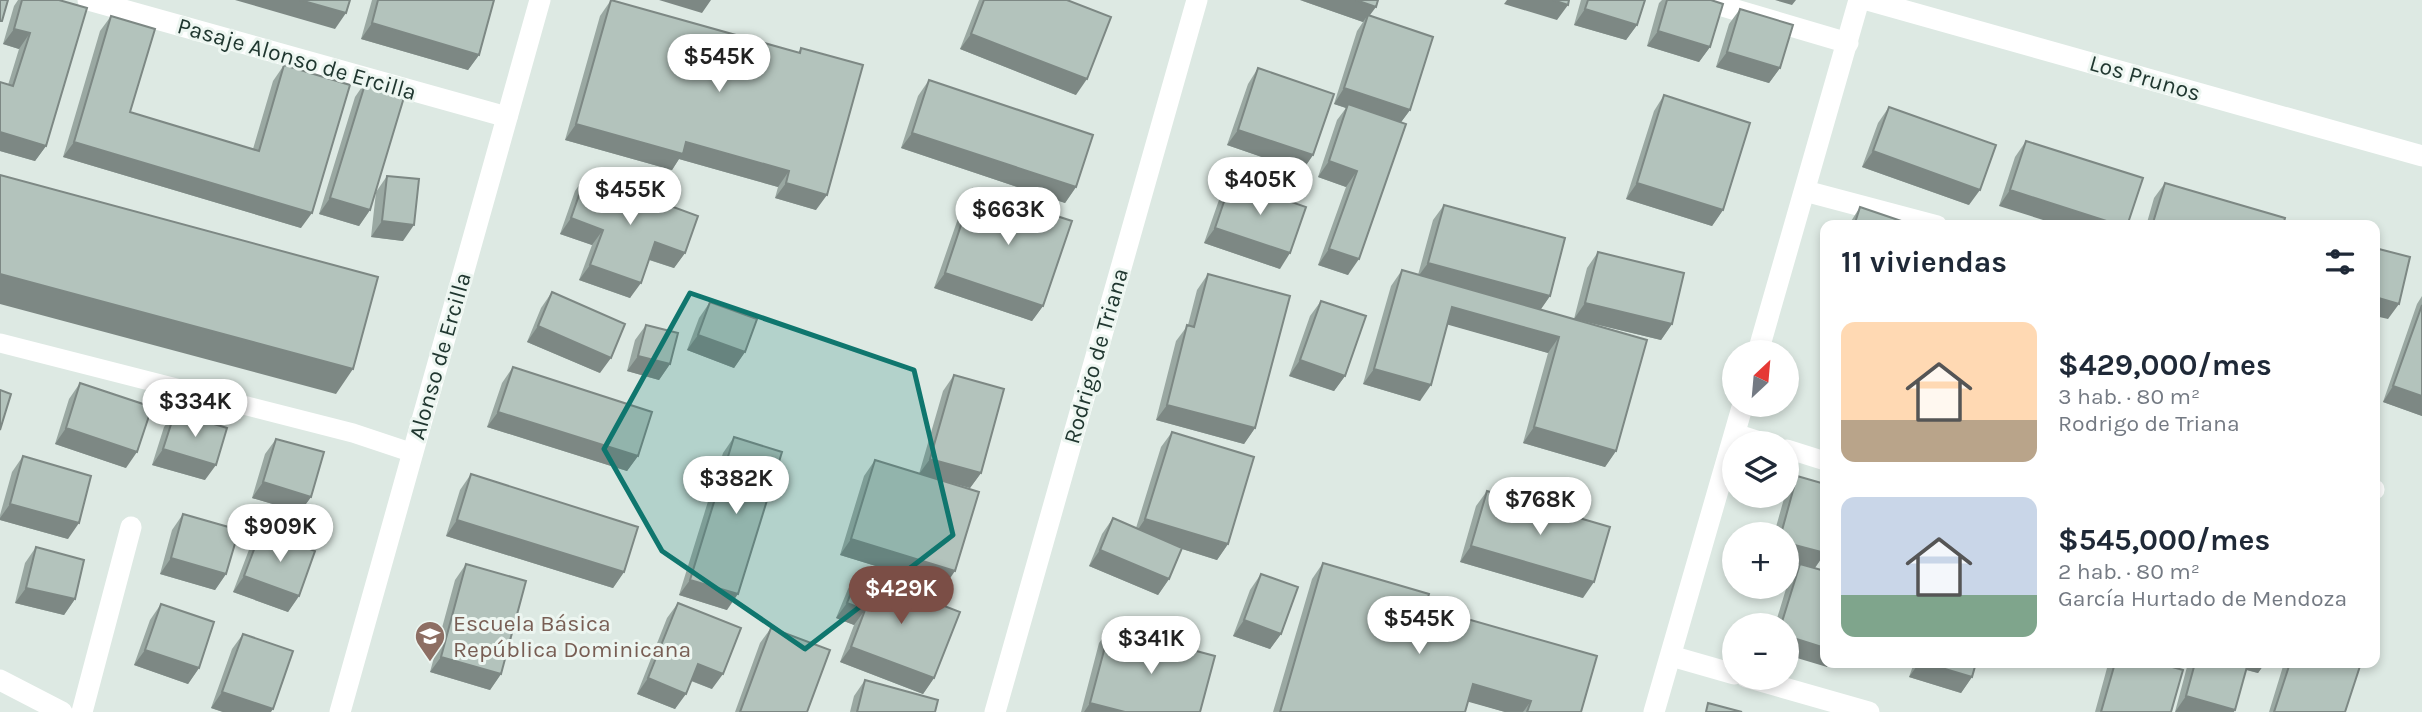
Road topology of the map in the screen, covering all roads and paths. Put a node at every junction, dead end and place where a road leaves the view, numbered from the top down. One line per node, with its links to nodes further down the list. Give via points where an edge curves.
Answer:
1 (88, 0): 8 (street, Pasaje Alonso de Ercilla)
2 (540, 0): 8 (street, Alonso de Ercilla)
3 (1197, 0): 26 (street, Rodrigo de Triana)
4 (1702, 0): 7 (street)
5 (1859, 0): 7 (street)
6 (1867, 0): 9 (street, Los Prunos)
7 (1847, 43): 10 (street)
8 (507, 117): 14 (street, Alonso de Ercilla)
9 (2422, 156)
10 (1805, 191): 11 (street); 12 (street)
11 (1914, 220)
12 (1762, 340)
13 (0, 342): 14 (lane, via 353,433)
14 (413, 453): 25 (street, Alonso de Ercilla)
15 (1799, 453): 16 (lane)
16 (1820, 459)
17 (1722, 478): 19 (street)
18 (131, 527): 24 (street)
19 (1671, 656): 20 (street); 27 (street)
20 (1722, 671)
21 (0, 680): 23 (street)
22 (1791, 690): 28 (street)
23 (62, 712)
24 (82, 712)
25 (340, 712)
26 (995, 712)
27 (1654, 712)
28 (1869, 712)

